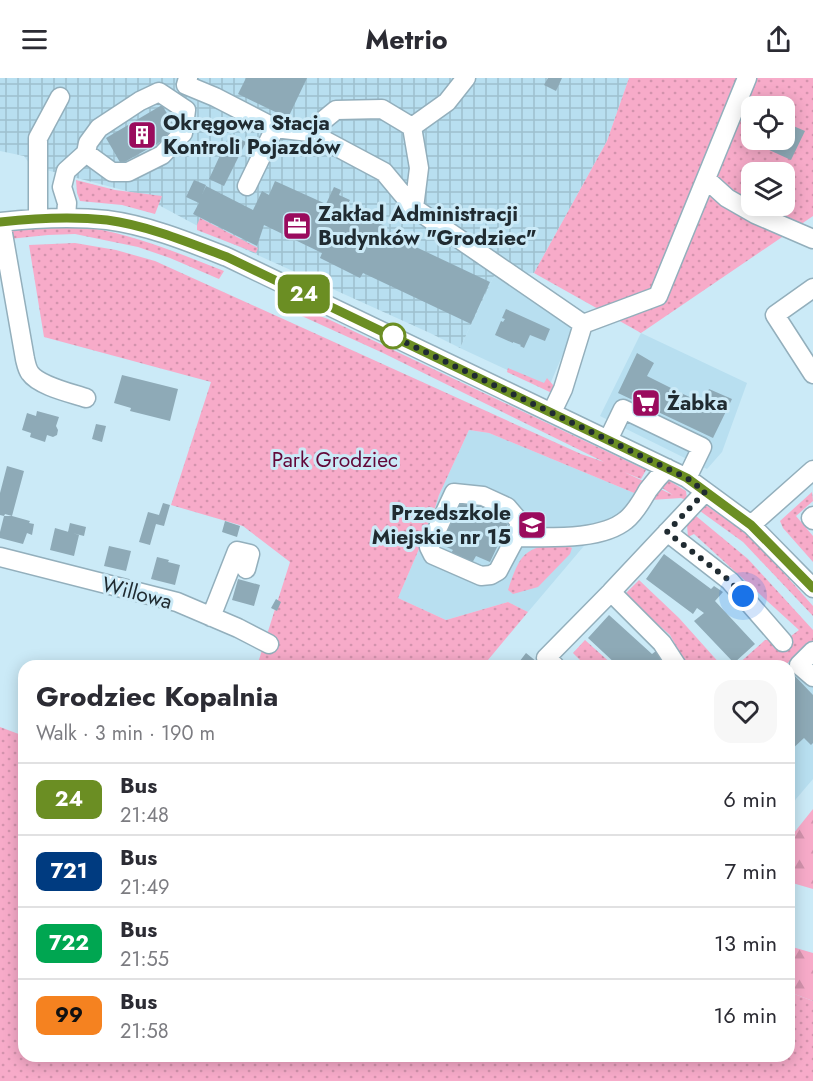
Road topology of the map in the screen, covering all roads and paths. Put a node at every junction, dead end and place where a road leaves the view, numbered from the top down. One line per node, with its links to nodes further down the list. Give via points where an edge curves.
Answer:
1 (188, 78): 6 (street, via 186,85)
2 (466, 78): 5 (street, via 447,102)
3 (746, 79): 9 (street)
4 (60, 97): 12 (street, via 38,138)
5 (412, 127): 7 (street, via 382,110 336,110); 11 (street, via 419,168)
6 (274, 129): 7 (street); 10 (street)
7 (309, 132): 11 (street, via 384,172)
8 (86, 153): 8 (street, via 99,128 159,92 186,110 183,133 162,155 129,172 112,172); 13 (street, via 66,171 62,187)
9 (706, 179): 15 (street, via 727,198 755,214); 17 (street, via 658,296)
10 (247, 186)
11 (414, 208): 17 (street)
12 (38, 218): 13 (street); 14 (street)
13 (66, 218): 20 (street, via 109,220 143,228 227,257)
14 (1, 222): 19 (street, via 30,373 59,390)
15 (813, 239)
16 (813, 288): 18 (street, via 775,315)
17 (584, 324): 20 (street)
18 (813, 374)
19 (86, 398)
20 (552, 412): 21 (street)
21 (608, 440): 22 (street); 24 (street, via 623,410 702,447)
22 (667, 468): 24 (street); 28 (street, via 635,511 607,530 588,535)
23 (811, 475): 26 (street)
24 (687, 478): 25 (street)
25 (705, 492): 26 (street); 27 (street)
26 (751, 525): 31 (street)
27 (667, 532): 32 (street); 34 (street, via 730,581)
28 (516, 537): 28 (street, via 498,571 491,575 481,576 432,555 429,547 454,494 483,496 507,507 520,522)
29 (0, 557): 33 (street, Willowa, via 177,602)
30 (246, 569): 33 (street, via 250,554 237,552)
31 (813, 588)
32 (611, 592): 37 (street, via 546,658); 38 (street, via 662,643)
33 (211, 617): 35 (street, Willowa)
34 (783, 642)
35 (268, 644)
36 (813, 651): 39 (street, via 799,665)
37 (548, 660)
38 (673, 660)
39 (813, 677)

